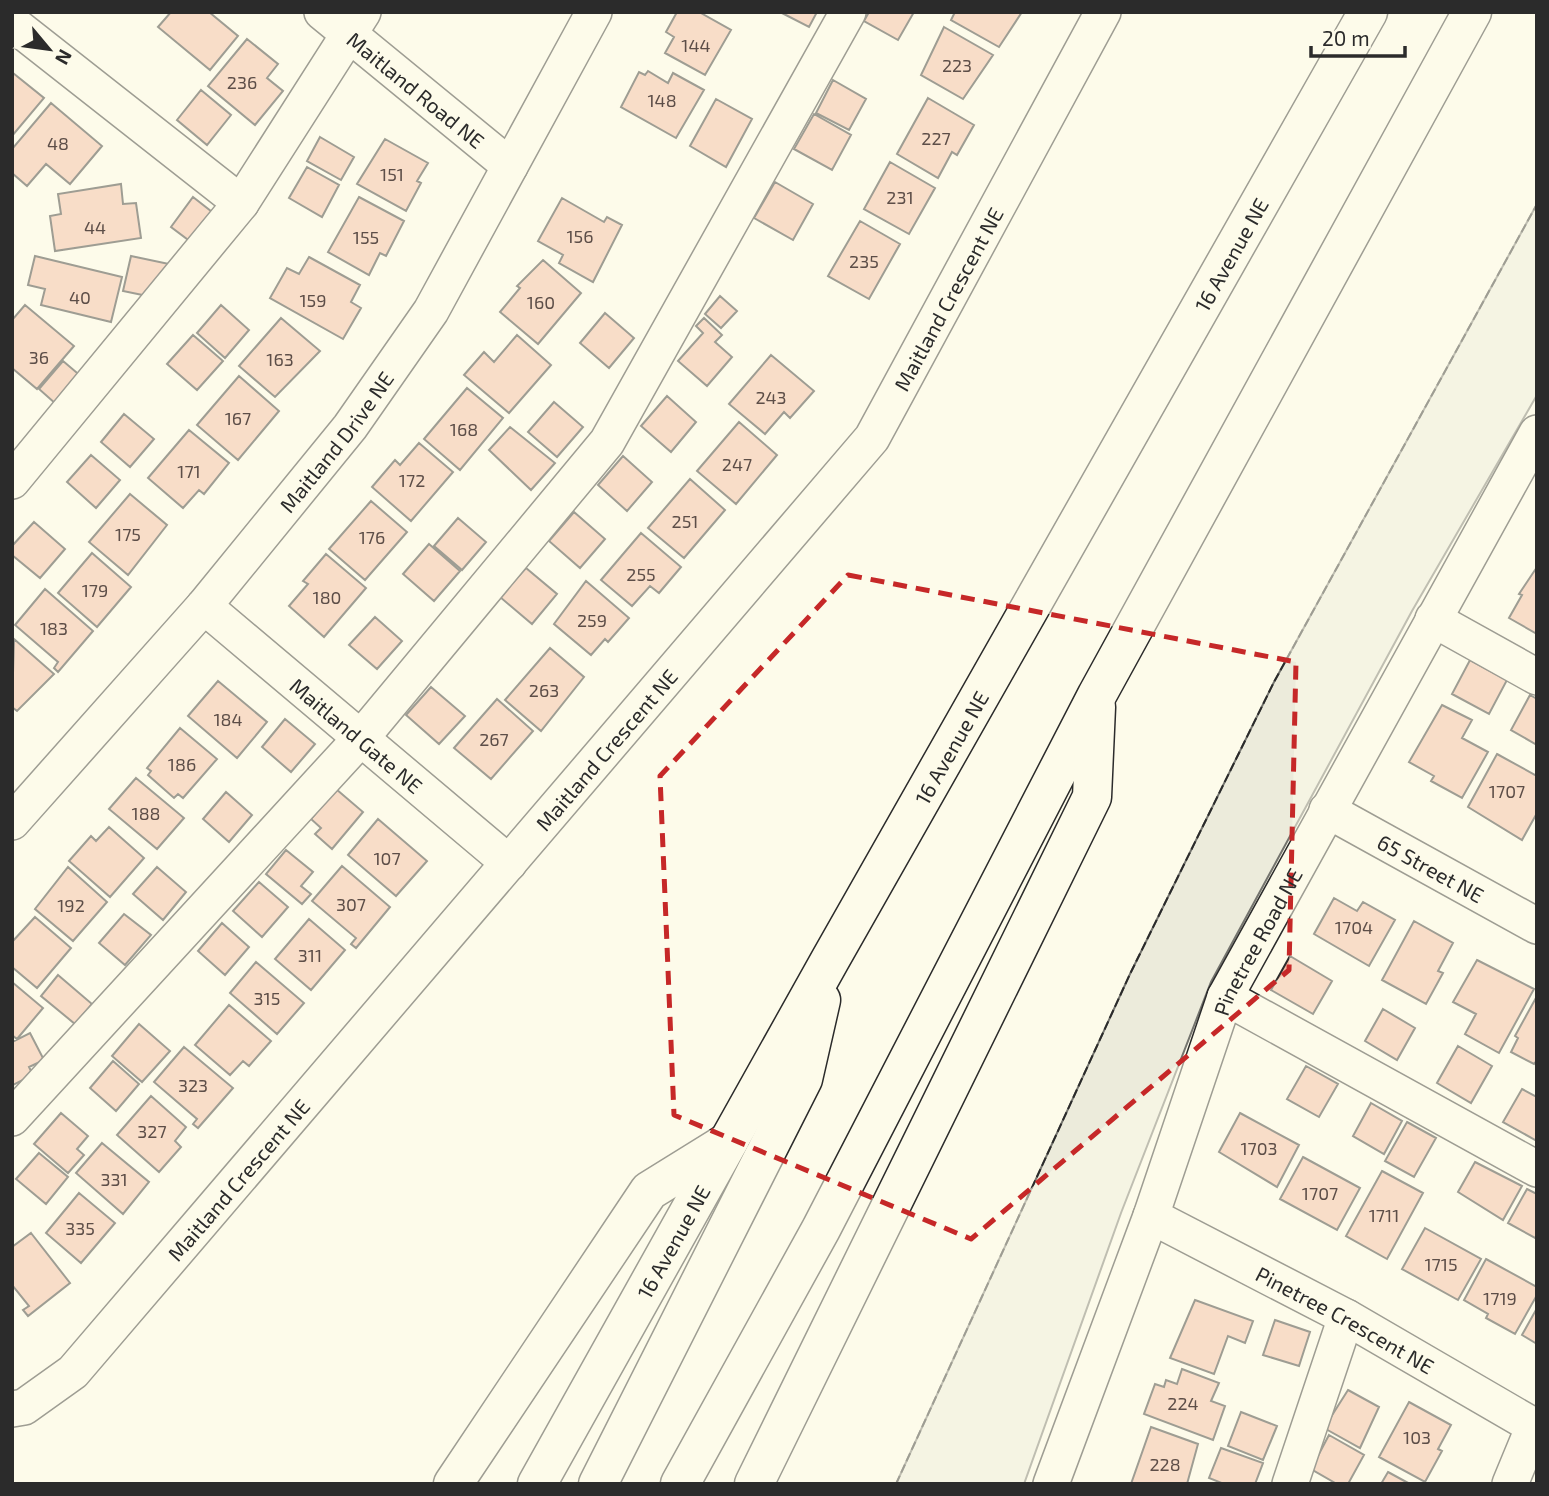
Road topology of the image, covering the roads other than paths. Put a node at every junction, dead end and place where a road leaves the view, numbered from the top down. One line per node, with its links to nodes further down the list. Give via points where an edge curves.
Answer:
1 (323, 12): 8 (street, Maitland Road NE)
2 (594, 12): 9 (street, Maitland Drive NE)
3 (848, 12): 17 (street, via 607,442)
4 (1103, 12): 20 (street, Maitland Crescent NE, via 872,438)
5 (1368, 12): 22 (highway, 16 Avenue NE)
6 (1472, 12): 16 (highway)
7 (12, 23): 10 (street)
8 (356, 24): 9 (street, Maitland Road NE); 10 (street)
9 (510, 166): 13 (street, Maitland Drive NE, via 431,311 349,427)
10 (241, 203): 12 (street)
11 (1537, 433): 14 (street, Pinetree Road NE)
12 (12, 481)
13 (204, 606): 17 (street, Maitland Gate NE); 19 (street, Maitland Drive NE)
14 (1433, 619): 15 (street); 18 (street, Pinetree Road NE)
15 (1537, 677)
16 (1097, 695): 34 (highway, via 821,1229); 35 (highway, via 1093,797)
17 (360, 738): 20 (street, Maitland Gate NE); 24 (street)
18 (1327, 810): 21 (street, 65 Street NE); 23 (street, Pinetree Road NE)
19 (12, 822)
20 (509, 863): 29 (street, Maitland Crescent NE, via 73,1372 24,1408)
21 (1537, 926)
22 (830, 960): 25 (highway, 16 Avenue NE); 33 (highway, via 803,1079)
23 (1226, 997): 26 (street); 27 (street, Pinetree Road NE)
24 (12, 1118)
25 (729, 1141): 31 (highway, via 649,1191); 32 (highway, 16 Avenue NE)
26 (1537, 1169)
27 (1151, 1216): 28 (street, Pinetree Crescent NE); 36 (street, Pinetree Road NE)
28 (1346, 1317): 30 (street, Pinetree Crescent NE); 37 (street)
29 (12, 1409)
30 (1535, 1427): 38 (street)
31 (453, 1484)
32 (537, 1484)
33 (598, 1484)
34 (680, 1484)
35 (754, 1484)
36 (1051, 1484)
37 (1290, 1484)
38 (1510, 1484)

